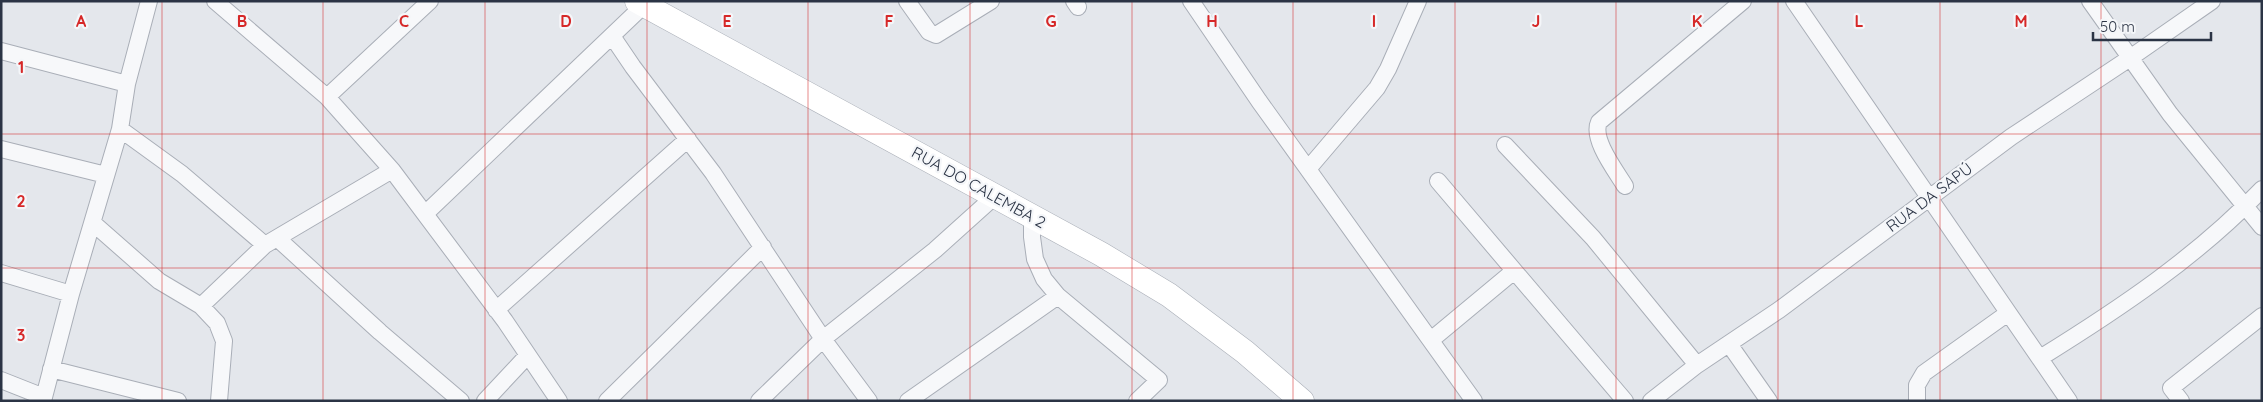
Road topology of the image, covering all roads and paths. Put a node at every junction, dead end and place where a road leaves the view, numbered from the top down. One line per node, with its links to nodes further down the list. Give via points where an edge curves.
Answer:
1 (149, 1): 16 (street)
2 (215, 1): 17 (street)
3 (430, 1): 17 (street)
4 (907, 1): 5 (street, via 929,32 936,35)
5 (991, 1)
6 (1191, 1): 22 (street)
7 (1418, 1): 22 (street, via 1377,88)
8 (1794, 1): 29 (street)
9 (2090, 1): 15 (street)
10 (2212, 1): 15 (street, RUA DA SAPÚ)
11 (641, 3): 13 (street); 28 (main road, RUA DO CALEMBA 2)
12 (1735, 4): 26 (street, via 1599,122 1598,139)
13 (612, 36): 19 (street); 31 (street)
14 (1, 51): 16 (street)
15 (2130, 58): 29 (street, RUA DA SAPÚ, via 2011,136); 30 (street)
16 (127, 84): 18 (street)
17 (327, 97): 23 (street)
18 (120, 129): 24 (street); 35 (street)
19 (688, 139): 36 (street); 42 (street)
20 (1505, 145): 50 (street, via 1593,238)
21 (1, 149): 24 (street)
22 (1308, 169): 46 (street)
23 (392, 170): 31 (street); 35 (street)
24 (106, 175): 33 (street)
25 (1438, 181): 37 (street)
26 (1625, 186)
27 (2262, 188): 30 (street)
28 (995, 196): 32 (main road, RUA DO CALEMBA 2); 45 (street, via 935,250)
29 (1928, 197): 43 (street); 47 (street, RUA DA SAPÚ, via 1780,310)
30 (2244, 207): 34 (street); 49 (street, via 2170,271)
31 (426, 213): 42 (street)
32 (1032, 216): 40 (street, via 1035,259 1044,279); 64 (main road, RUA DO CALEMBA 2, via 1168,295 1245,352)
33 (93, 223): 39 (street); 41 (street, via 159,280)
34 (2262, 227)
35 (271, 241): 41 (street); 56 (street)
36 (763, 247): 45 (street); 59 (street)
37 (1514, 271): 46 (street); 66 (street)
38 (1, 273): 39 (street)
39 (71, 294): 51 (street)
40 (1058, 296): 62 (street); 63 (street, via 1159,380)
41 (201, 306): 55 (street, via 217,324 224,341)
42 (496, 310): 48 (street)
43 (2008, 313): 49 (street); 69 (street, via 1924,373 1917,385)
44 (2262, 316): 71 (street, via 2171,388)
45 (823, 339): 60 (street); 61 (street)
46 (1431, 340): 65 (street)
47 (1729, 344): 50 (street, RUA DA SAPÚ); 68 (street)
48 (527, 356): 57 (street); 58 (street)
49 (2040, 358): 70 (street)
50 (1697, 365): 67 (street, RUA DA SAPÚ)
51 (51, 369): 53 (street); 54 (street)
52 (1, 380): 53 (street)
53 (43, 399)
54 (178, 401)
55 (219, 401)
56 (461, 401)
57 (485, 401)
58 (559, 401)
59 (608, 401)
60 (759, 401)
61 (869, 401)
62 (908, 401)
63 (1137, 401)
64 (1302, 401)
65 (1474, 401)
66 (1625, 401)
67 (1651, 401)
68 (1769, 401)
69 (1917, 401)
70 (2069, 401)
71 (2181, 401)

